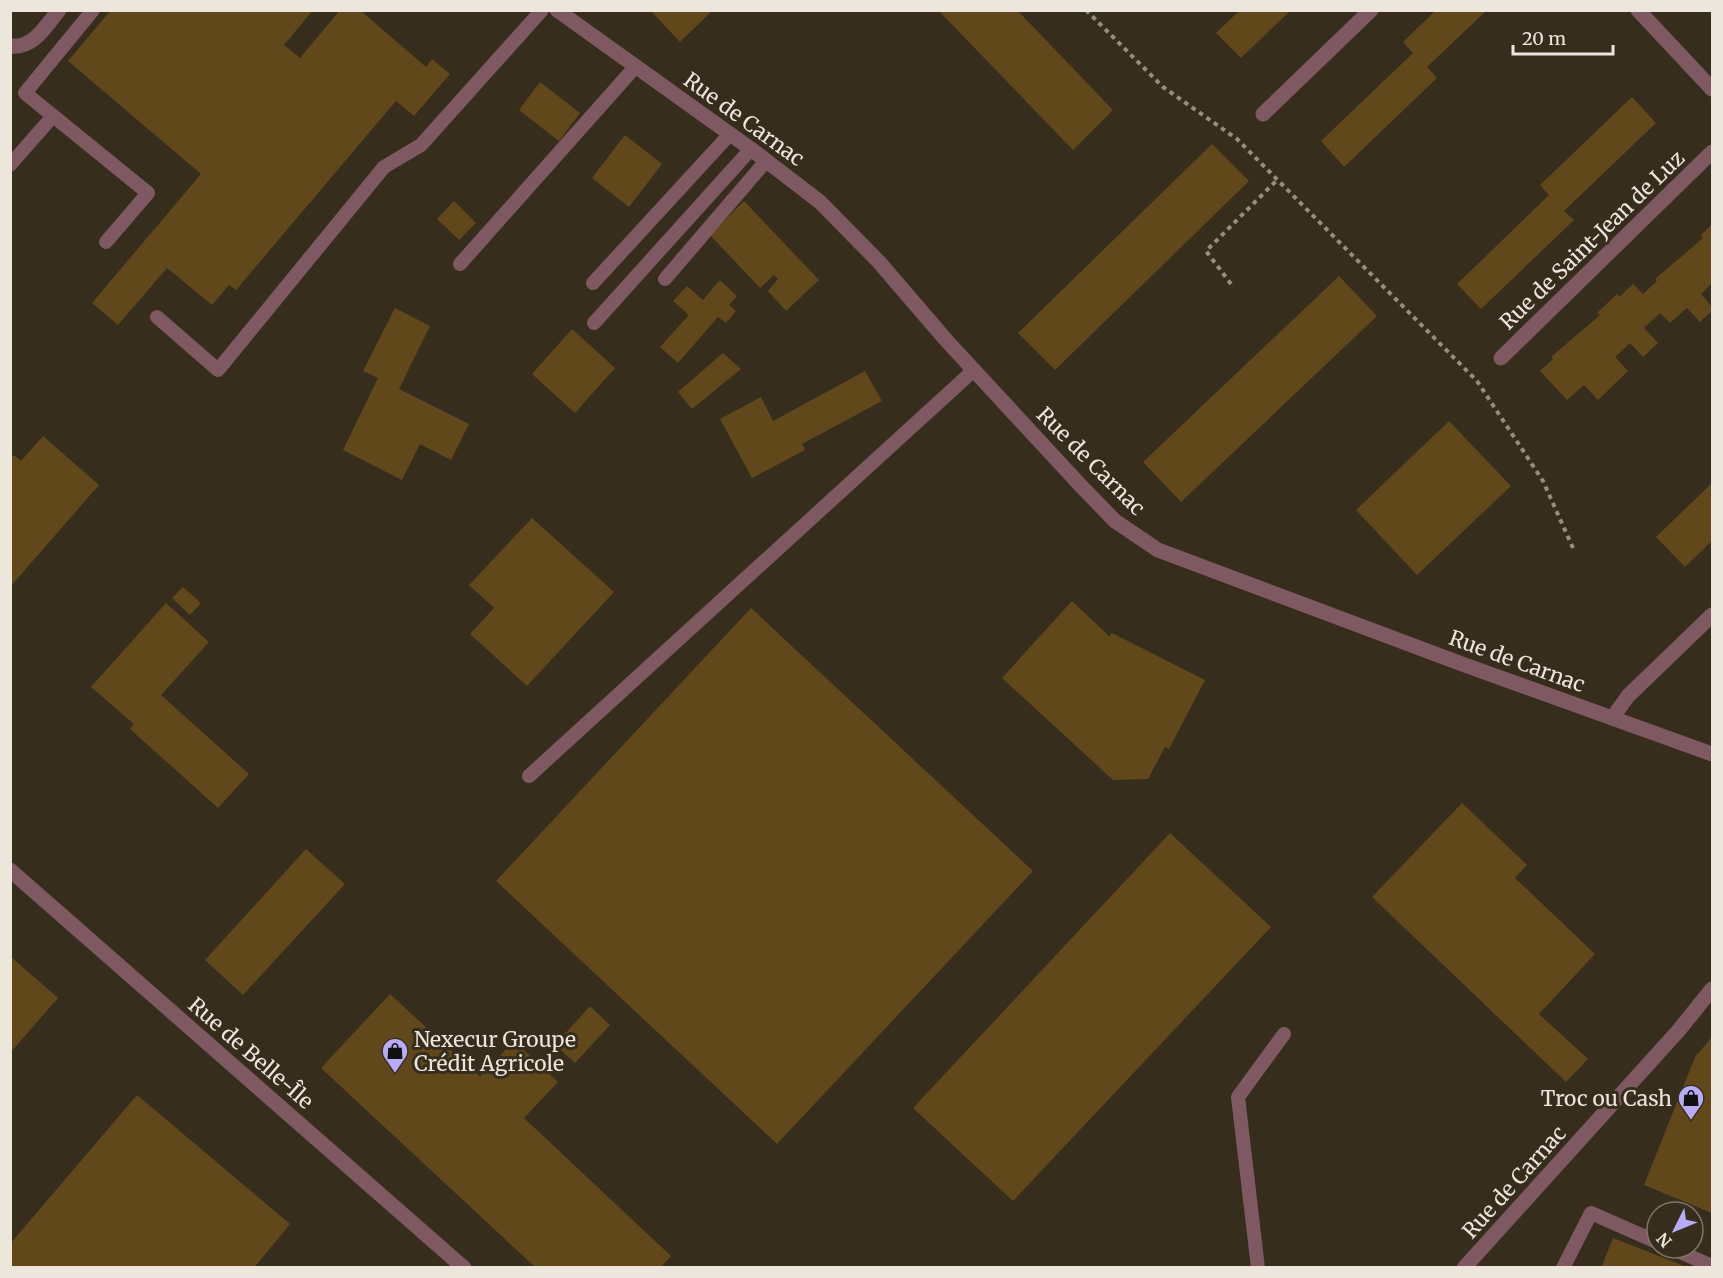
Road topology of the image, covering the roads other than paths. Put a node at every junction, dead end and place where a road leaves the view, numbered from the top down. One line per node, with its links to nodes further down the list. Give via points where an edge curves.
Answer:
1 (59, 10): 7 (street, via 36,38 20,47)
2 (93, 10): 11 (lane, via 25,93)
3 (542, 10): 21 (lane, via 421,145 384,167 218,370)
4 (557, 10): 8 (street, Rue de Carnac)
5 (1371, 10): 10 (street)
6 (1638, 10): 9 (street)
7 (10, 46)
8 (636, 66): 12 (street, Rue de Carnac); 18 (lane)
9 (1713, 89)
10 (1263, 114)
11 (53, 116): 16 (lane); 17 (lane, via 148,193)
12 (730, 134): 13 (street, Rue de Carnac); 20 (lane)
13 (751, 149): 15 (street, Rue de Carnac); 22 (lane)
14 (1713, 152): 23 (street, Rue de Saint-Jean de Luz)
15 (766, 161): 19 (lane); 24 (street, Rue de Carnac, via 820,202)
16 (10, 165)
17 (105, 242)
18 (460, 264)
19 (665, 279)
20 (593, 283)
21 (157, 317)
22 (594, 323)
23 (1501, 358)
24 (974, 370): 26 (street, Rue de Carnac, via 1115,521 1158,550); 28 (lane)
25 (1713, 615): 26 (street, via 1628,696)
26 (1613, 717): 27 (street, Rue de Carnac)
27 (1713, 754)
28 (529, 776)
29 (10, 870): 35 (street, Rue de Belle-Île)
30 (1713, 989): 37 (street, Rue de Carnac)
31 (1284, 1034): 36 (lane, via 1238,1097)
32 (1645, 1237): 38 (lane, via 1591,1213)
33 (1699, 1260): 34 (lane)
34 (1713, 1266)
35 (464, 1268)
36 (1258, 1268)
37 (1464, 1268)
38 (1563, 1268)

